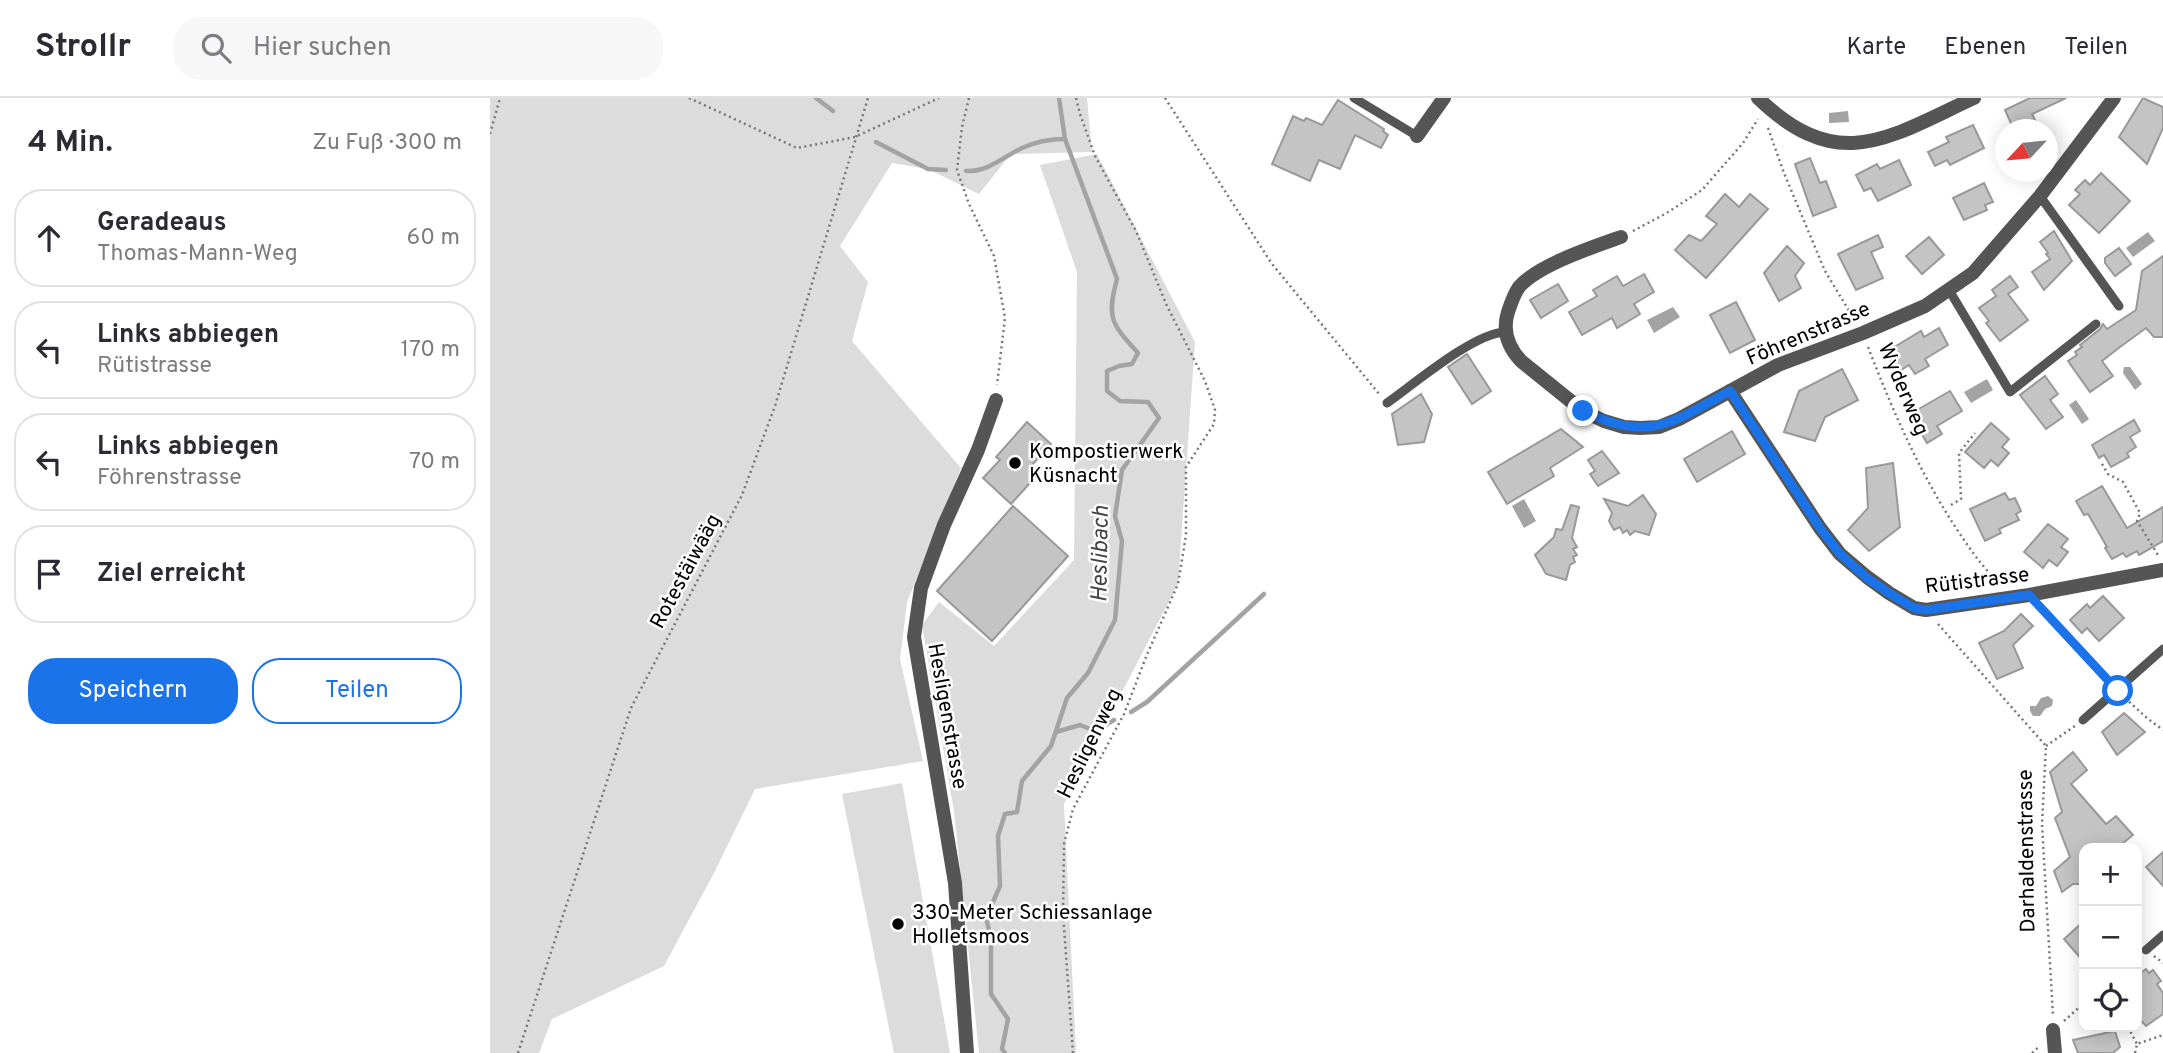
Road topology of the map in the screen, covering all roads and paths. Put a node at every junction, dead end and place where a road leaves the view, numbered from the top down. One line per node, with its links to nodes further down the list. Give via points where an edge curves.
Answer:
1 (500, 98): 14 (path)
2 (689, 98): 16 (path, via 797,148)
3 (868, 98): 16 (path, Rotestäiwääg)
4 (939, 98): 16 (path)
5 (969, 98): 25 (path, via 957,170 995,256 1006,318)
6 (1076, 98): 48 (path, Hesligenweg, via 1095,156 1136,231 1215,410 1214,424 1186,467 1186,535 1178,584 1124,714 1073,809 1064,844 1063,913)
7 (1166, 98): 26 (path, via 1272,264)
8 (1354, 98): 15 (lane)
9 (1444, 98): 15 (street)
10 (1758, 98): 11 (street, via 1798,130 1846,144 1884,139); 18 (path, via 1758,121 1702,190)
11 (1974, 98)
12 (2114, 98): 17 (street, Föhrenstrasse)
13 (1767, 123): 23 (path, Wyderweg, via 1825,271)
14 (490, 134)
15 (1417, 136)
16 (855, 137): 46 (path, Rotestäiwääg, via 775,406 742,495 631,708)
17 (2040, 196): 19 (street, Föhrenstrasse, via 1973,273); 20 (lane)
18 (1620, 237): 22 (street, via 1566,258 1525,282 1509,307)
19 (1949, 290): 21 (lane, via 2010,391); 23 (street, Föhrenstrasse, via 1925,306)
20 (2119, 306)
21 (2096, 324)
22 (1505, 332): 24 (street, Föhrenstrasse, via 1513,353 1583,411 1624,427 1659,426); 26 (lane, via 1474,342)
23 (1863, 333): 24 (street, Föhrenstrasse, via 1778,365); 32 (path, Wyderweg, via 1931,489 1979,563)
24 (1730, 391): 33 (street, Rütistrasse, via 1840,554 1889,593)
25 (996, 400): 47 (street, Hesligenstrasse, via 921,588 914,637 955,883)
26 (1387, 402)
27 (1975, 433): 29 (path, via 1959,453 1961,499)
28 (2102, 464): 30 (path, via 2108,474 2123,482 2140,513 2137,521)
29 (1951, 505)
30 (2163, 564)
31 (2163, 570): 32 (street, Rütistrasse)
32 (2022, 596): 33 (street, Rütistrasse); 35 (path, Wyderweg)
33 (1926, 610): 38 (path, Darhaldenstrasse)
34 (2163, 649): 35 (lane)
35 (2118, 691): 36 (lane); 37 (path, Wyderweg)
36 (2083, 720): 38 (path)
37 (2163, 730)
38 (2046, 746): 42 (path, Darhaldenstrasse, via 2042,824)
39 (2163, 934): 40 (lane)
40 (2146, 950)
41 (2079, 1007): 42 (path)
42 (2053, 1030): 49 (street)
43 (2131, 1032): 45 (path)
44 (2163, 1035): 45 (path)
45 (2137, 1044): 50 (path)
46 (518, 1053)
47 (967, 1053)
48 (1073, 1053)
49 (2055, 1053)
50 (2135, 1053)

